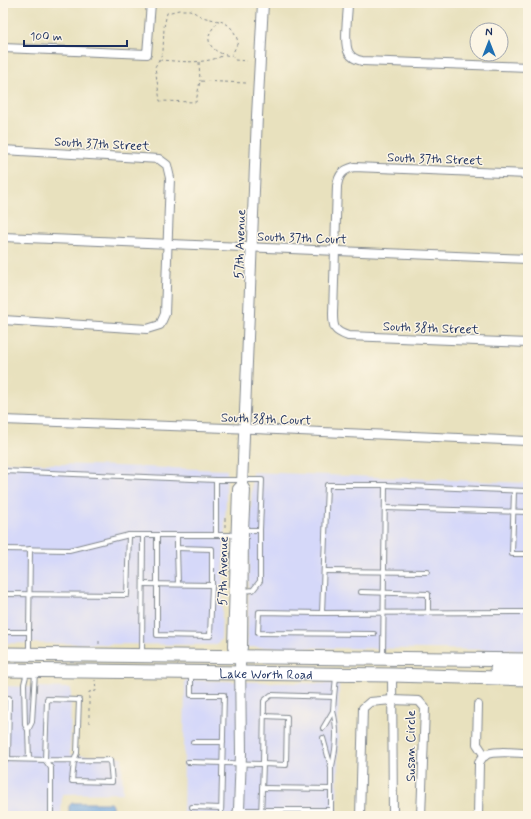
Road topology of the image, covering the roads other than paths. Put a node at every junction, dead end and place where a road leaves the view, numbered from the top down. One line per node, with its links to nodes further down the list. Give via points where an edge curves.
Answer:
1 (151, 3): 4 (street, via 148,54)
2 (263, 3): 10 (street, 57th Avenue)
3 (348, 3): 5 (street, via 347,49 357,60)
4 (3, 48)
5 (528, 67)
6 (3, 150): 9 (street, South 37th Street, via 159,159 167,165 170,178)
7 (528, 174): 11 (street, South 37th Street, via 354,167 339,176)
8 (3, 237): 9 (street, South 37th Court)
9 (167, 244): 10 (street, South 37th Court); 13 (street, South 37th Street, via 165,314 160,324 147,329)
10 (251, 247): 11 (street, South 37th Court); 16 (street, 57th Avenue)
11 (334, 251): 12 (street, South 37th Court); 14 (street, South 38th Street, via 333,324 340,333 348,336)
12 (528, 258)
13 (3, 320)
14 (528, 343)
15 (3, 420): 16 (street, South 38th Court)
16 (245, 428): 17 (street, South 38th Court); 20 (street, 57th Avenue)
17 (528, 441)
18 (3, 471): 19 (lane)
19 (216, 480): 20 (lane); 33 (lane)
20 (242, 482): 27 (lane, via 262,480); 28 (street, 57th Avenue, via 238,489)
21 (386, 485): 22 (lane); 24 (lane); 38 (lane, via 327,485)
22 (514, 491): 23 (lane); 25 (lane)
23 (528, 491)
24 (385, 508): 25 (lane); 39 (lane)
25 (514, 511): 26 (lane); 37 (lane, via 512,554)
26 (528, 512)
27 (260, 530): 28 (lane); 45 (lane, via 260,581 253,590)
28 (239, 532): 33 (lane); 45 (street, 57th Avenue); 61 (street, 57th Avenue, via 233,647)
29 (129, 535): 30 (lane); 36 (lane, via 69,550); 49 (lane, via 127,595)
30 (143, 535): 31 (lane); 41 (lane)
31 (157, 535): 32 (lane); 42 (lane)
32 (177, 535): 33 (lane); 34 (lane)
33 (216, 535)
34 (177, 548): 43 (lane); 44 (lane, via 212,548)
35 (3, 549): 36 (lane)
36 (30, 549): 49 (lane)
37 (528, 554)
38 (324, 571): 39 (lane); 52 (lane)
39 (384, 572): 40 (lane); 47 (lane)
40 (427, 572)
41 (143, 584): 42 (lane); 60 (lane)
42 (157, 584): 43 (lane); 44 (lane, via 157,635 210,636)
43 (178, 584): 44 (lane)
44 (212, 585)
45 (243, 591): 61 (street, 57th Avenue)
46 (361, 592): 47 (lane)
47 (384, 593): 50 (lane); 53 (lane, via 428,594)
48 (3, 594): 49 (lane)
49 (30, 594): 55 (lane)
50 (383, 612): 52 (lane); 53 (lane); 62 (lane)
51 (528, 612): 53 (lane)
52 (322, 613): 56 (lane, via 259,612 258,633)
53 (428, 613)
54 (3, 632): 55 (lane)
55 (29, 632): 58 (lane)
56 (374, 634)
57 (3, 654): 58 (main road, Lake Worth Road)
58 (29, 654): 59 (main road, Lake Worth Road); 64 (main road, via 22,660)
59 (109, 655): 60 (main road, Lake Worth Road); 66 (main road, via 94,661 44,660 36,662)
60 (142, 655): 61 (main road, Lake Worth Road)
61 (240, 657): 62 (main road, Lake Worth Road); 69 (street, 57th Avenue)
62 (383, 658): 63 (main road, Lake Worth Road)
63 (528, 660)
64 (3, 663)
65 (3, 670): 66 (main road, Lake Worth Road)
66 (31, 670): 68 (main road, Lake Worth Road); 81 (lane, via 32,722); 81 (lane, via 24,684 25,725)
67 (528, 670): 72 (main road, via 463,669)
68 (191, 672): 69 (main road, Lake Worth Road); 84 (lane, via 191,695 224,695)
69 (241, 673): 70 (main road, Lake Worth Road); 94 (street, 57th Avenue)
70 (337, 674): 71 (main road, Lake Worth Road); 74 (lane)
71 (392, 675): 72 (main road, Lake Worth Road); 76 (street)
72 (440, 677): 73 (main road, Lake Worth Road)
73 (528, 679)
74 (334, 697): 78 (lane); 79 (lane, via 271,695 264,701)
75 (3, 698): 87 (lane, via 9,698)
76 (392, 700): 107 (street, Susan Circle, via 370,702 363,708); 108 (street); 109 (street, Susan Circle, via 419,701 425,708)
77 (478, 705): 86 (street, via 477,744)
78 (333, 711): 80 (lane); 95 (lane, via 336,720 335,753)
79 (264, 716): 93 (lane); 93 (lane, via 287,716 286,765)
80 (323, 728)
81 (28, 730): 88 (lane)
82 (323, 738): 95 (lane)
83 (193, 742): 84 (lane)
84 (223, 742): 92 (lane)
85 (528, 753): 86 (street, via 494,753)
86 (485, 756): 110 (street, via 479,763)
87 (5, 759): 88 (lane)
88 (29, 760): 89 (lane)
89 (45, 760): 90 (lane); 90 (lane, via 47,699 79,700 77,753); 103 (lane, via 51,768)
90 (74, 761): 90 (lane, via 110,760 112,782 72,781)
91 (188, 762): 92 (lane)
92 (222, 763): 94 (lane); 99 (lane)
93 (262, 764): 94 (lane); 96 (lane)
94 (241, 765): 102 (street, 57th Avenue)
95 (331, 767): 97 (lane)
96 (262, 788): 97 (lane); 100 (lane)
97 (331, 789): 101 (lane)
98 (192, 808): 99 (lane)
99 (221, 808): 104 (lane)
100 (261, 810): 101 (lane); 102 (lane); 105 (lane)
101 (331, 810): 106 (lane)
102 (239, 814)
103 (51, 816)
104 (221, 816)
105 (261, 816)
106 (331, 816)
107 (360, 816)
108 (393, 816)
109 (421, 816)
110 (478, 816)

